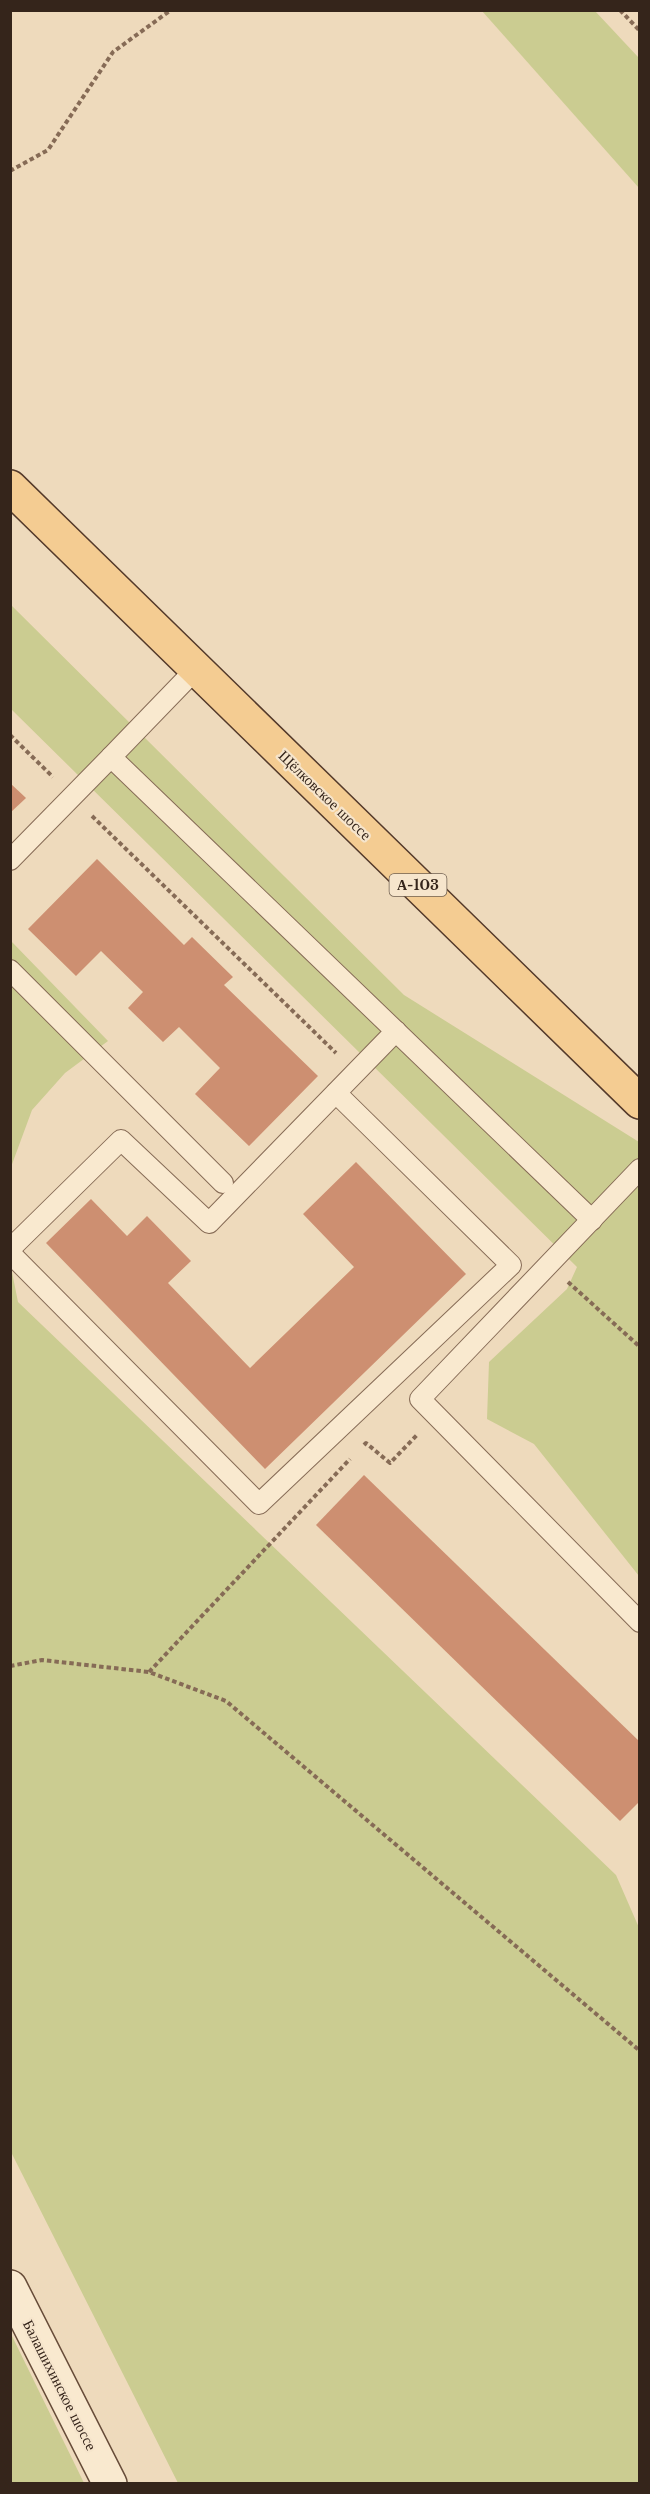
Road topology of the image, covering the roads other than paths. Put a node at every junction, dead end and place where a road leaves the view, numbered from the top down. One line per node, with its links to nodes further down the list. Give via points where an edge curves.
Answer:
1 (10, 487): 2 (main road, Щёлковское шоссе / А-103)
2 (196, 669): 3 (lane); 8 (main road, Щёлковское шоссе / А-103)
3 (111, 757): 4 (lane); 6 (lane)
4 (10, 860)
5 (10, 970): 10 (lane)
6 (396, 1031): 7 (lane); 11 (lane)
7 (336, 1094): 12 (lane, via 209,1223 121,1140); 12 (lane, via 511,1265 259,1504)
8 (639, 1102)
9 (639, 1169): 11 (lane)
10 (223, 1184)
11 (592, 1220): 13 (lane, via 420,1399)
12 (10, 1251)
13 (639, 1622)
14 (10, 2287): 15 (main road, Балашихинское шоссе)
15 (110, 2484)

